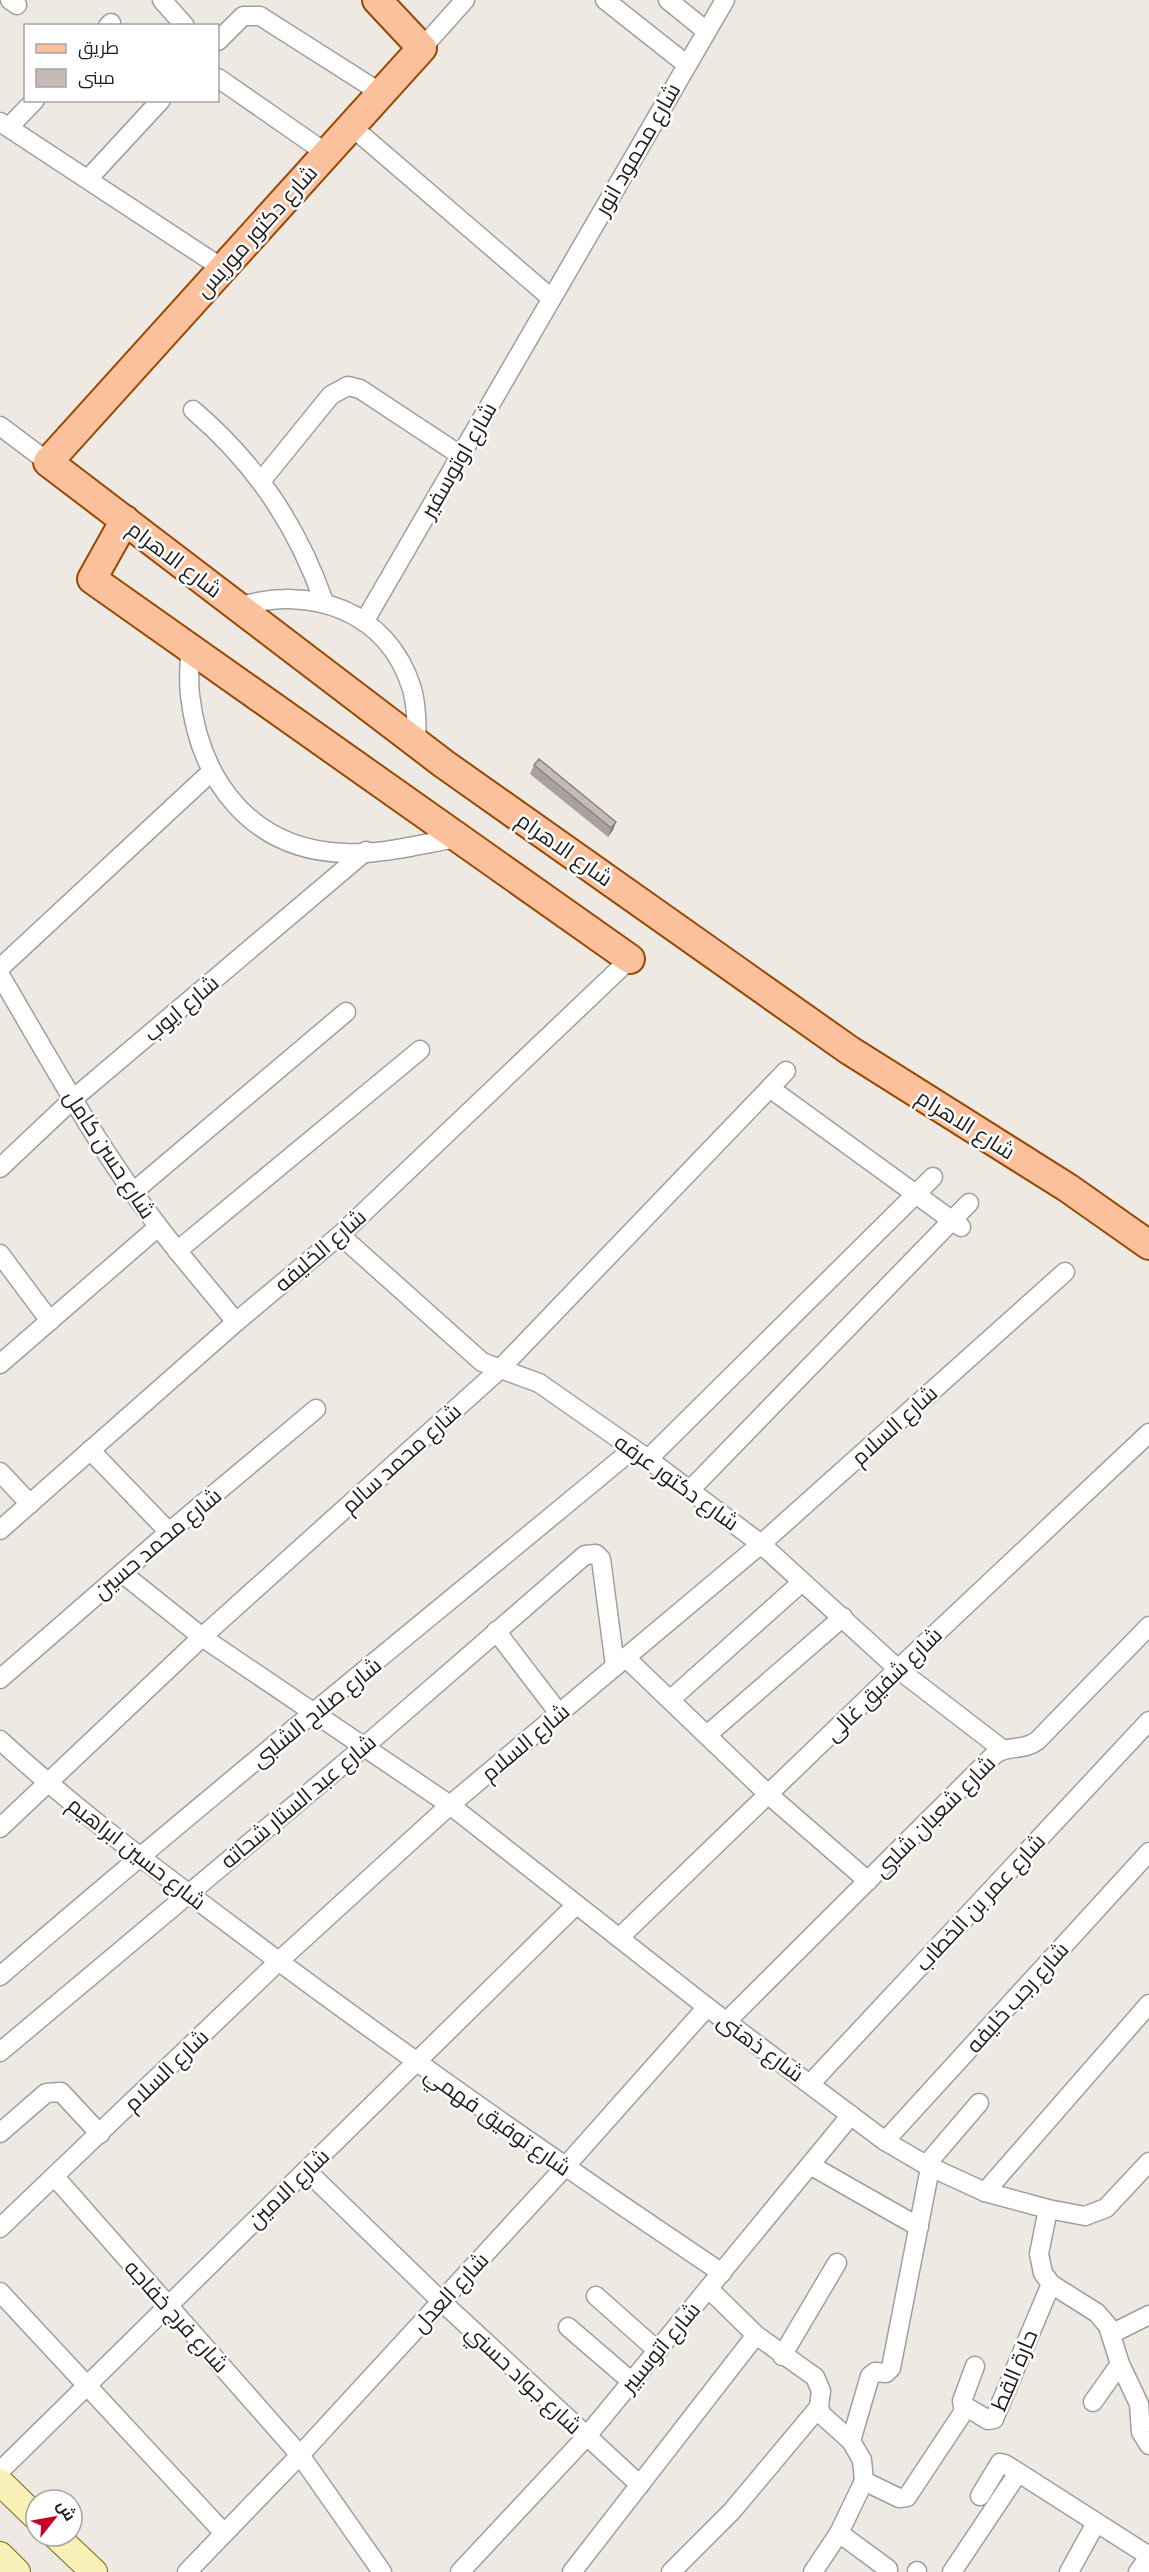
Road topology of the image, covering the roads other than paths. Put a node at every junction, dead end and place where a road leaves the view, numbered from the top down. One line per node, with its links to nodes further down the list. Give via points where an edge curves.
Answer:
1 (162, 0): 7 (street)
2 (377, 0): 10 (main road)
3 (465, 0): 10 (street, شارع دكتور موريس)
4 (605, 0): 11 (street)
5 (668, 0): 8 (street)
6 (724, 0): 8 (street, شارع محمود انور)
7 (183, 24)
8 (705, 30): 11 (street, شارع محمود انور)
9 (219, 40): 13 (street, via 243,16 260,16)
10 (422, 48): 13 (main road, شارع دكتور موريس)
11 (686, 64): 21 (street, شارع محمود انور)
12 (219, 79): 18 (street)
13 (381, 93): 17 (main road, شارع دكتور موريس)
14 (33, 102): 16 (street)
15 (159, 102): 19 (street)
16 (4, 125): 19 (street)
17 (351, 126): 18 (main road, شارع دكتور موريس); 21 (street)
18 (326, 153): 20 (main road, شارع دكتور موريس)
19 (87, 179): 20 (street)
20 (222, 268): 25 (main road, شارع دكتور موريس)
21 (550, 298): 24 (street, شارع اوتوسفير)
22 (193, 410): 26 (street)
23 (0, 426): 25 (street, شارع الاهرام)
24 (460, 455): 26 (street, via 348,386 332,395); 30 (street, شارع اوتوسفير)
25 (48, 462): 27 (main road, شارع الاهرام)
26 (262, 480): 28 (street, via 292,526)
27 (124, 520): 29 (main road, شارع الاهرام); 31 (main road, via 92,579)
28 (324, 602): 29 (street, via 281,597); 30 (street)
29 (238, 607): 32 (main road, شارع الاهرام)
30 (364, 622): 32 (street, via 401,663 417,716)
31 (190, 649): 33 (street, via 194,720); 34 (main road)
32 (416, 743): 52 (main road, شارع الاهرام, via 849,1050 1068,1188)
33 (211, 772): 35 (street, via 227,797 272,834 299,846 327,852); 37 (street)
34 (458, 838): 35 (street); 36 (main road)
35 (366, 851): 43 (street, شارع ايوب)
36 (630, 959): 51 (street, شارع الخليفه)
37 (0, 968)
38 (0, 975): 43 (street, شارع حسن كامل)
39 (346, 1012): 46 (street)
40 (420, 1050): 53 (street)
41 (786, 1071): 42 (street, شارع محمد سالم)
42 (771, 1089): 47 (street); 59 (street, شارع محمد سالم)
43 (73, 1099): 44 (street, شارع ايوب); 46 (street, شارع حسن كامل)
44 (0, 1168)
45 (933, 1177): 47 (street, شارع صلاح الشلبى)
46 (133, 1192): 50 (street, شارع حسن كامل)
47 (918, 1194): 49 (street); 63 (street, شارع صلاح الشلبى)
48 (969, 1203): 49 (street)
49 (956, 1224): 65 (street)
50 (158, 1227): 53 (street, شارع حسن كامل); 56 (street)
51 (340, 1235): 57 (street, شارع الخليفه); 59 (street, شارع دكتور عرفه, via 482,1362)
52 (1149, 1245)
53 (177, 1251): 57 (street, شارع حسن كامل)
54 (0, 1254): 56 (street)
55 (1065, 1272): 69 (street, شارع السلام)
56 (50, 1321): 58 (street)
57 (237, 1322): 62 (street, شارع الخليفه)
58 (0, 1364)
59 (499, 1370): 63 (street, شارع دكتور عرفه, via 538,1383); 75 (street, شارع محمد سالم)
60 (316, 1410): 68 (street, شارع محمد حسين)
61 (1149, 1433): 77 (street, شارع شفيق غالى)
62 (90, 1450): 66 (street, شارع الخليفه); 68 (street)
63 (641, 1454): 65 (street, شارع دكتور عرفه); 81 (street, شارع صلاح الشلبى)
64 (0, 1472): 66 (street)
65 (690, 1490): 69 (street, شارع دكتور عرفه)
66 (30, 1504): 67 (street, شارع الخليفه)
67 (0, 1530)
68 (169, 1532): 70 (street, شارع محمد حسين)
69 (761, 1544): 71 (street, شارع دكتور عرفه); 76 (street, شارع السلام)
70 (122, 1573): 75 (street, شارع ذهنى); 78 (street, شارع محمد حسين)
71 (802, 1582): 72 (street, شارع دكتور عرفه); 79 (street)
72 (843, 1617): 77 (street, شارع دكتور عرفه); 83 (street)
73 (1149, 1626): 86 (street, شارع شعبان شلبى, via 1037,1741 1023,1749)
74 (496, 1631): 76 (street, شارع عبد الستار شحاته, via 585,1555 596,1554 601,1559); 80 (street); 85 (street, شارع عبد الستار شحاته)
75 (202, 1637): 81 (street, شارع ذهنى); 87 (street, شارع محمد سالم)
76 (620, 1661): 79 (street); 80 (street, شارع السلام)
77 (898, 1669): 86 (street, شارع دكتور عرفه); 88 (street, شارع شفيق غالى)
78 (0, 1679)
79 (670, 1700): 83 (street)
80 (558, 1712): 89 (street, شارع السلام)
81 (316, 1713): 85 (street, شارع ذهنى); 92 (street, شارع صلاح الشلبى)
82 (1149, 1721): 104 (street, شارع عمر بن الخطاب)
83 (707, 1735): 88 (street)
84 (0, 1740): 87 (street, شارع حسين ابراهيم)
85 (365, 1746): 89 (street, شارع ذهنى); 94 (street, شارع عبد الستار شحاته)
86 (1002, 1749): 93 (street, شارع شعبان شلبى)
87 (47, 1783): 90 (street, شارع محمد سالم); 92 (street, شارع حسين ابراهيم)
88 (769, 1795): 93 (street); 96 (street, شارع شفيق غالى)
89 (450, 1805): 95 (street, شارع ذهنى); 97 (street, شارع السلام)
90 (0, 1828)
91 (1149, 1852): 109 (street, شارع رجب خليفه)
92 (140, 1856): 94 (street, شارع حسين ابراهيم); 98 (street, شارع صلاح الشلبى)
93 (868, 1881): 101 (street, شارع شعبان شلبى)
94 (188, 1893): 97 (street, شارع حسين ابراهيم); 102 (street, شارع عبد الستار شحاته)
95 (576, 1905): 96 (street, شارع ذهنى); 103 (street, شارع الامين)
96 (620, 1937): 100 (street, شارع ذهنى)
97 (279, 1961): 103 (street, شارع توفيق فهمي); 108 (street, شارع السلام)
98 (0, 1976)
99 (1149, 2004): 116 (street)
100 (707, 2007): 101 (street, شارع ذهنى); 113 (street, شارع العدل)
101 (726, 2022): 104 (street, شارع ذهنى)
102 (1, 2049)
103 (416, 2063): 113 (street, شارع توفيق فهمي); 114 (street, شارع الامين)
104 (810, 2084): 106 (street, شارع ذهنى)
105 (979, 2103): 112 (street)
106 (851, 2115): 109 (street, شارع ذهنى); 111 (street, شارع اتوسبير)
107 (0, 2133): 108 (street, via 46,2093 54,2091 61,2092)
108 (100, 2134): 115 (street, شارع السلام)
109 (885, 2141): 112 (street, شارع ذهنى)
110 (1149, 2162): 117 (street, شارع ذهنى, via 1106,2208 1085,2216)
111 (810, 2165): 118 (street); 121 (street, شارع اتوسبير)
112 (928, 2167): 116 (street, شارع ذهنى); 118 (street)
113 (564, 2168): 121 (street, شارع توفيق فهمي); 126 (street, شارع العدل)
114 (306, 2170): 126 (street, شارع جواد حسني); 127 (street, شارع الامين)
115 (55, 2177): 119 (street, شارع السلام); 127 (street, شارع فرج خفاجه)
116 (986, 2192): 117 (street, شارع ذهنى)
117 (1048, 2209): 122 (street, via 1039,2254 1043,2274)
118 (919, 2227): 142 (street, via 891,2368 870,2376)
119 (0, 2228)
120 (837, 2263): 133 (street)
121 (722, 2272): 123 (street, شارع اتوسبير)
122 (1051, 2284): 130 (street, via 1097,2313); 140 (street, حارة القط, via 995,2416 988,2420 970,2409)
123 (709, 2289): 131 (street); 132 (street, شارع اتوسبير)
124 (0, 2292): 137 (street)
125 (596, 2296): 132 (street)
126 (441, 2301): 141 (street, شارع جواد حسني); 144 (street, شارع العدل)
127 (168, 2306): 137 (street, شارع الامين); 144 (street, شارع فرج خفاجه)
128 (1149, 2315): 130 (street)
129 (568, 2327): 136 (street)
130 (1111, 2334): 134 (street)
131 (756, 2335): 133 (street); 149 (street)
132 (658, 2351): 136 (street, شارع اتوسبير)
133 (782, 2356): 139 (street, via 815,2377 820,2384)
134 (1119, 2364): 138 (street); 143 (street, via 1139,2404 1142,2432)
135 (975, 2367): 140 (street, via 962,2401)
136 (632, 2382): 141 (street, شارع اتوسبير)
137 (87, 2386): 145 (street, شارع الامين); 153 (street)
138 (1093, 2402)
139 (819, 2407): 142 (street, via 826,2420); 163 (street, via 732,2511)
140 (964, 2411): 147 (street, حارة القط, via 907,2497 899,2498)
141 (586, 2437): 149 (street, شارع جواد حسني); 162 (street, شارع اتوسبير)
142 (851, 2441): 147 (street, via 862,2460)
143 (1149, 2445)
144 (300, 2455): 153 (street, شارع العدل); 159 (street, شارع فرج خفاجه)
145 (0, 2471)
146 (1018, 2472): 150 (street, via 1000,2463); 152 (street); 165 (street)
147 (864, 2481): 154 (street)
148 (0, 2482): 151 (main road)
149 (640, 2485): 157 (street)
150 (980, 2496)
151 (24, 2505)
152 (1096, 2523): 156 (street); 166 (street)
153 (223, 2532): 161 (street, شارع العدل)
154 (839, 2533): 158 (street); 164 (street)
155 (69, 2548): 160 (main road)
156 (1149, 2557): 167 (street)
157 (580, 2569)
158 (888, 2569)
159 (380, 2571)
160 (94, 2572)
161 (188, 2572)
162 (461, 2572)
163 (671, 2572)
164 (813, 2572)
165 (952, 2572)
166 (1069, 2572)
167 (1138, 2572)

